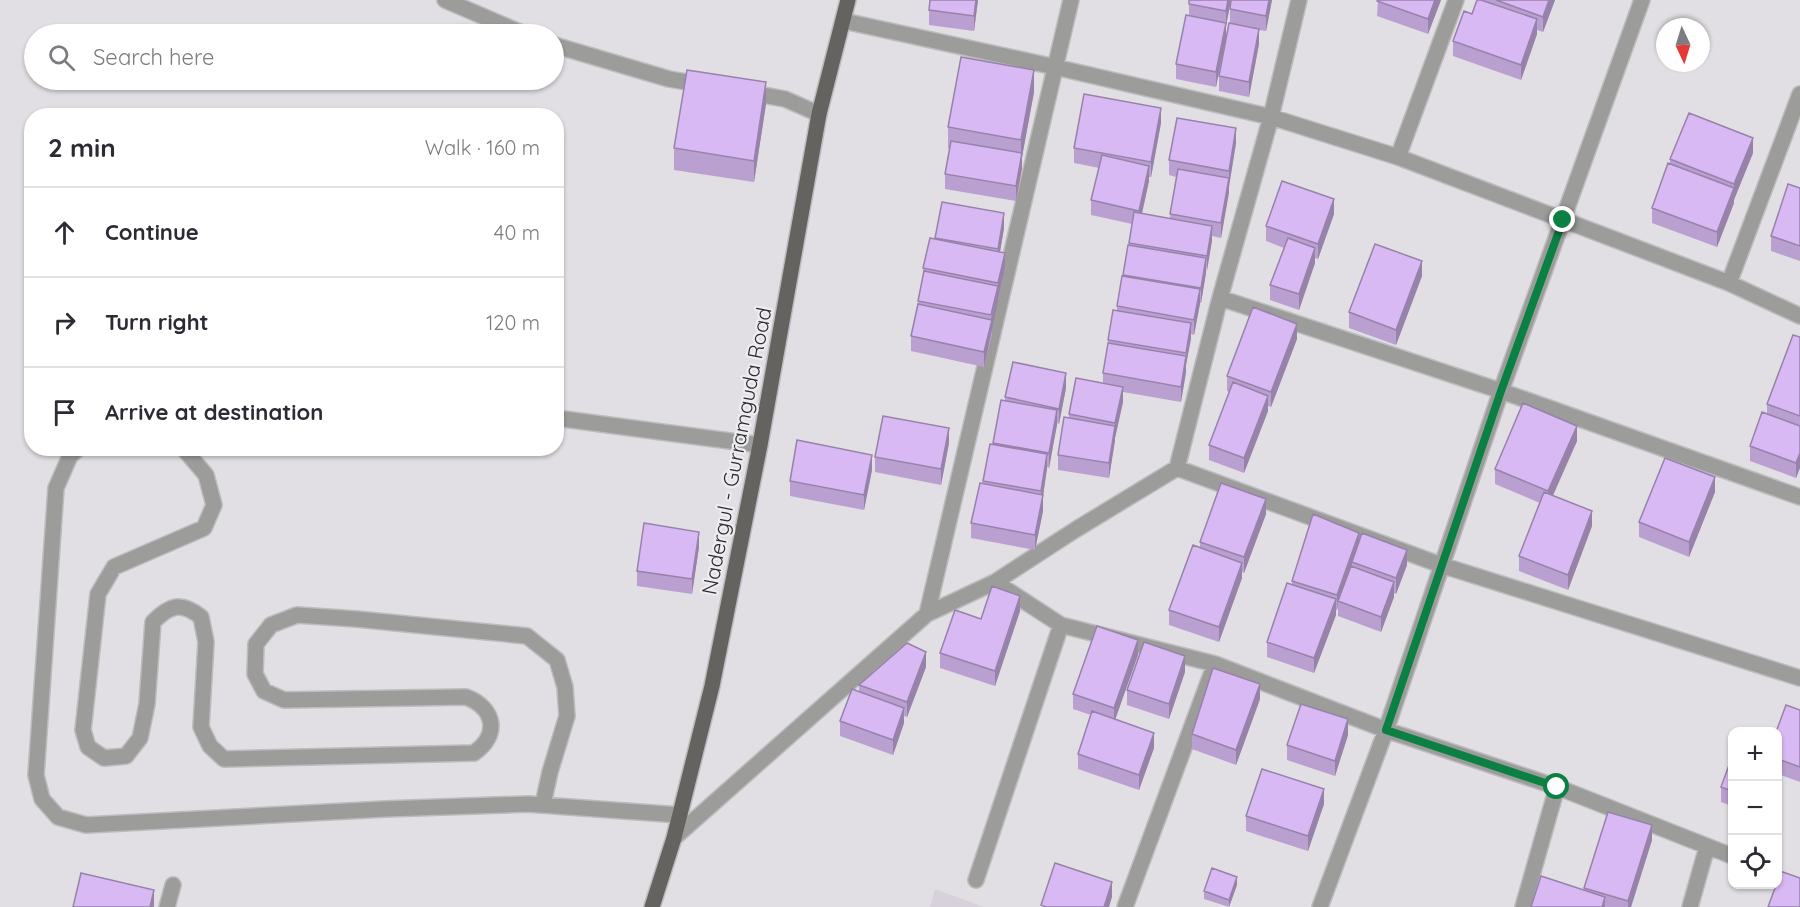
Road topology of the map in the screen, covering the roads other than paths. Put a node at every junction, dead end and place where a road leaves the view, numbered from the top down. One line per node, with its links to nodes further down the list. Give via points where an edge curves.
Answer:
1 (445, 0): 8 (street)
2 (848, 0): 7 (main road, Nadergul - Gurramguda Road)
3 (1071, 0): 10 (street)
4 (1299, 0): 13 (street)
5 (1456, 0): 14 (street)
6 (1642, 0): 15 (street)
7 (844, 21): 10 (street); 12 (main road, Nadergul - Gurramguda Road)
8 (501, 24)
9 (564, 48): 12 (street, via 669,79 785,99)
10 (1055, 67): 13 (street); 28 (street)
11 (1799, 101): 16 (street)
12 (819, 114): 21 (main road, Nadergul - Gurramguda Road)
13 (1271, 117): 14 (street); 17 (street)
14 (1398, 157): 15 (street)
15 (1563, 220): 16 (street); 19 (street)
16 (1729, 283): 18 (street)
17 (1220, 298): 19 (street); 24 (street)
18 (1800, 316)
19 (1501, 391): 25 (street); 26 (street)
20 (564, 419): 21 (street)
21 (760, 445): 35 (main road, Nadergul - Gurramguda Road, via 712,686)
22 (70, 456): 34 (street, via 56,488 36,775 42,799 58,817 86,825 385,808)
23 (190, 456): 34 (street, via 206,475 214,505 204,528 114,567 98,594 83,730 88,747 104,758 126,756 140,738 147,704 153,622 174,607 191,609 201,617 206,642 201,727 210,746 224,759 474,753 489,739 488,714 479,702 466,697 284,700 264,691 255,674 256,644 270,625 297,615 527,636 557,660 566,687 567,716)
24 (1177, 468): 26 (street); 27 (street)
25 (1800, 497)
26 (1441, 565): 31 (street); 32 (street)
27 (995, 582): 28 (street); 29 (street)
28 (927, 614): 36 (street)
29 (1061, 625): 30 (street); 39 (street)
30 (1215, 664): 32 (street); 43 (street)
31 (1800, 678)
32 (1386, 730): 33 (street); 44 (street)
33 (1557, 787): 37 (street); 45 (street)
34 (543, 804): 35 (street)
35 (680, 815): 36 (main road, Nadergul - Gurramguda Road)
36 (675, 838): 42 (main road, Nadergul - Gurramguda Road)
37 (1707, 847): 38 (street); 46 (street)
38 (1728, 855)
39 (976, 880)
40 (173, 885): 41 (street)
41 (167, 907)
42 (652, 907)
43 (1125, 907)
44 (1320, 907)
45 (1523, 907)
46 (1690, 907)

